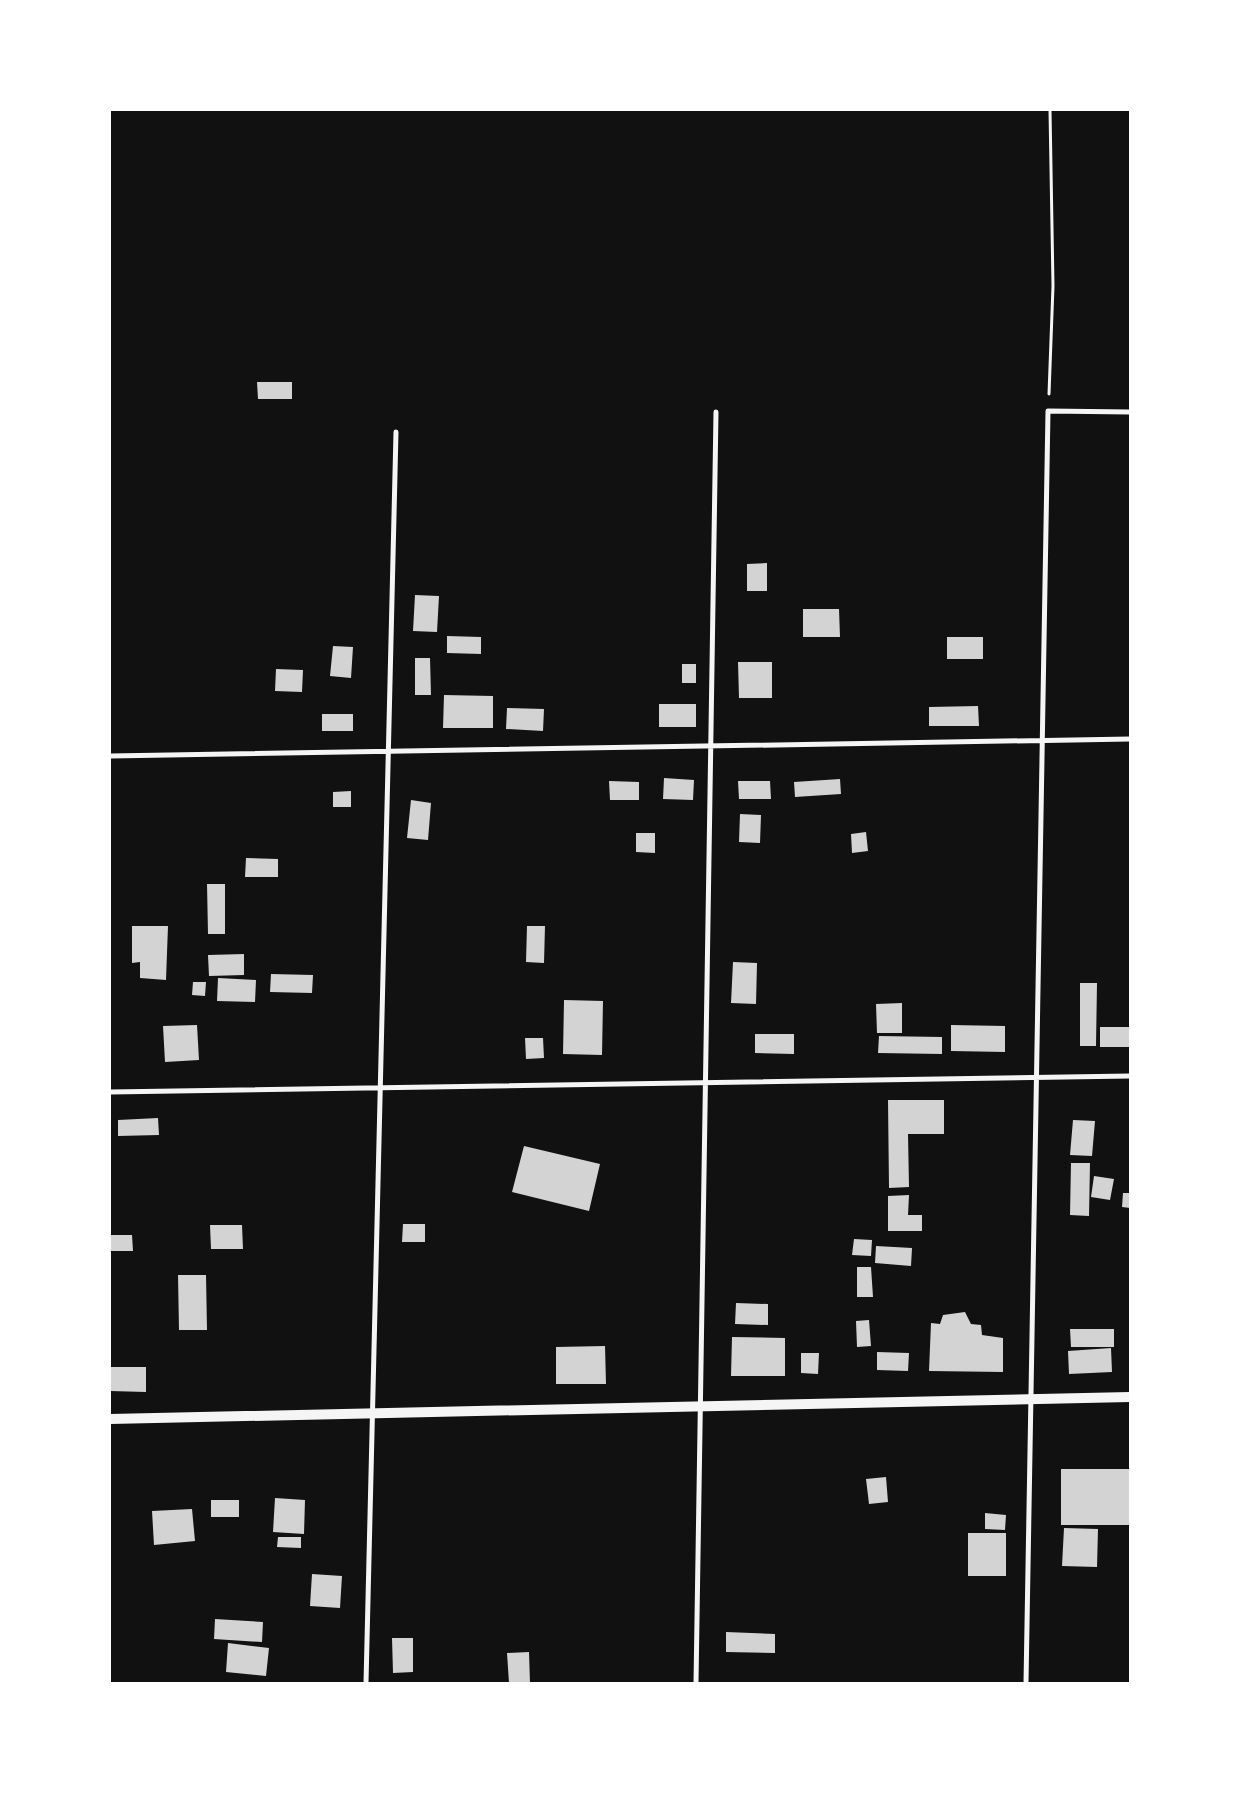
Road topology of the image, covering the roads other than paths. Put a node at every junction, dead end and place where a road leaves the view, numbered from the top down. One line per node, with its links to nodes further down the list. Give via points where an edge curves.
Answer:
1 (716, 412): 6 (street)
2 (1130, 412): 5 (street, via 1048,411)
3 (396, 432): 7 (street)
4 (1130, 739): 5 (street)
5 (1042, 741): 6 (street); 10 (street)
6 (711, 746): 7 (street); 11 (street)
7 (388, 751): 8 (street); 12 (street)
8 (110, 756)
9 (1130, 1076): 10 (street)
10 (1037, 1078): 11 (street); 15 (street)
11 (706, 1083): 12 (street); 16 (street)
12 (380, 1088): 13 (street); 17 (street)
13 (110, 1092)
14 (1130, 1397): 15 (main road)
15 (1031, 1399): 16 (main road); 21 (street)
16 (700, 1406): 17 (main road); 20 (street)
17 (372, 1414): 18 (main road); 19 (street)
18 (110, 1419)
19 (366, 1683)
20 (696, 1683)
21 (1026, 1683)

